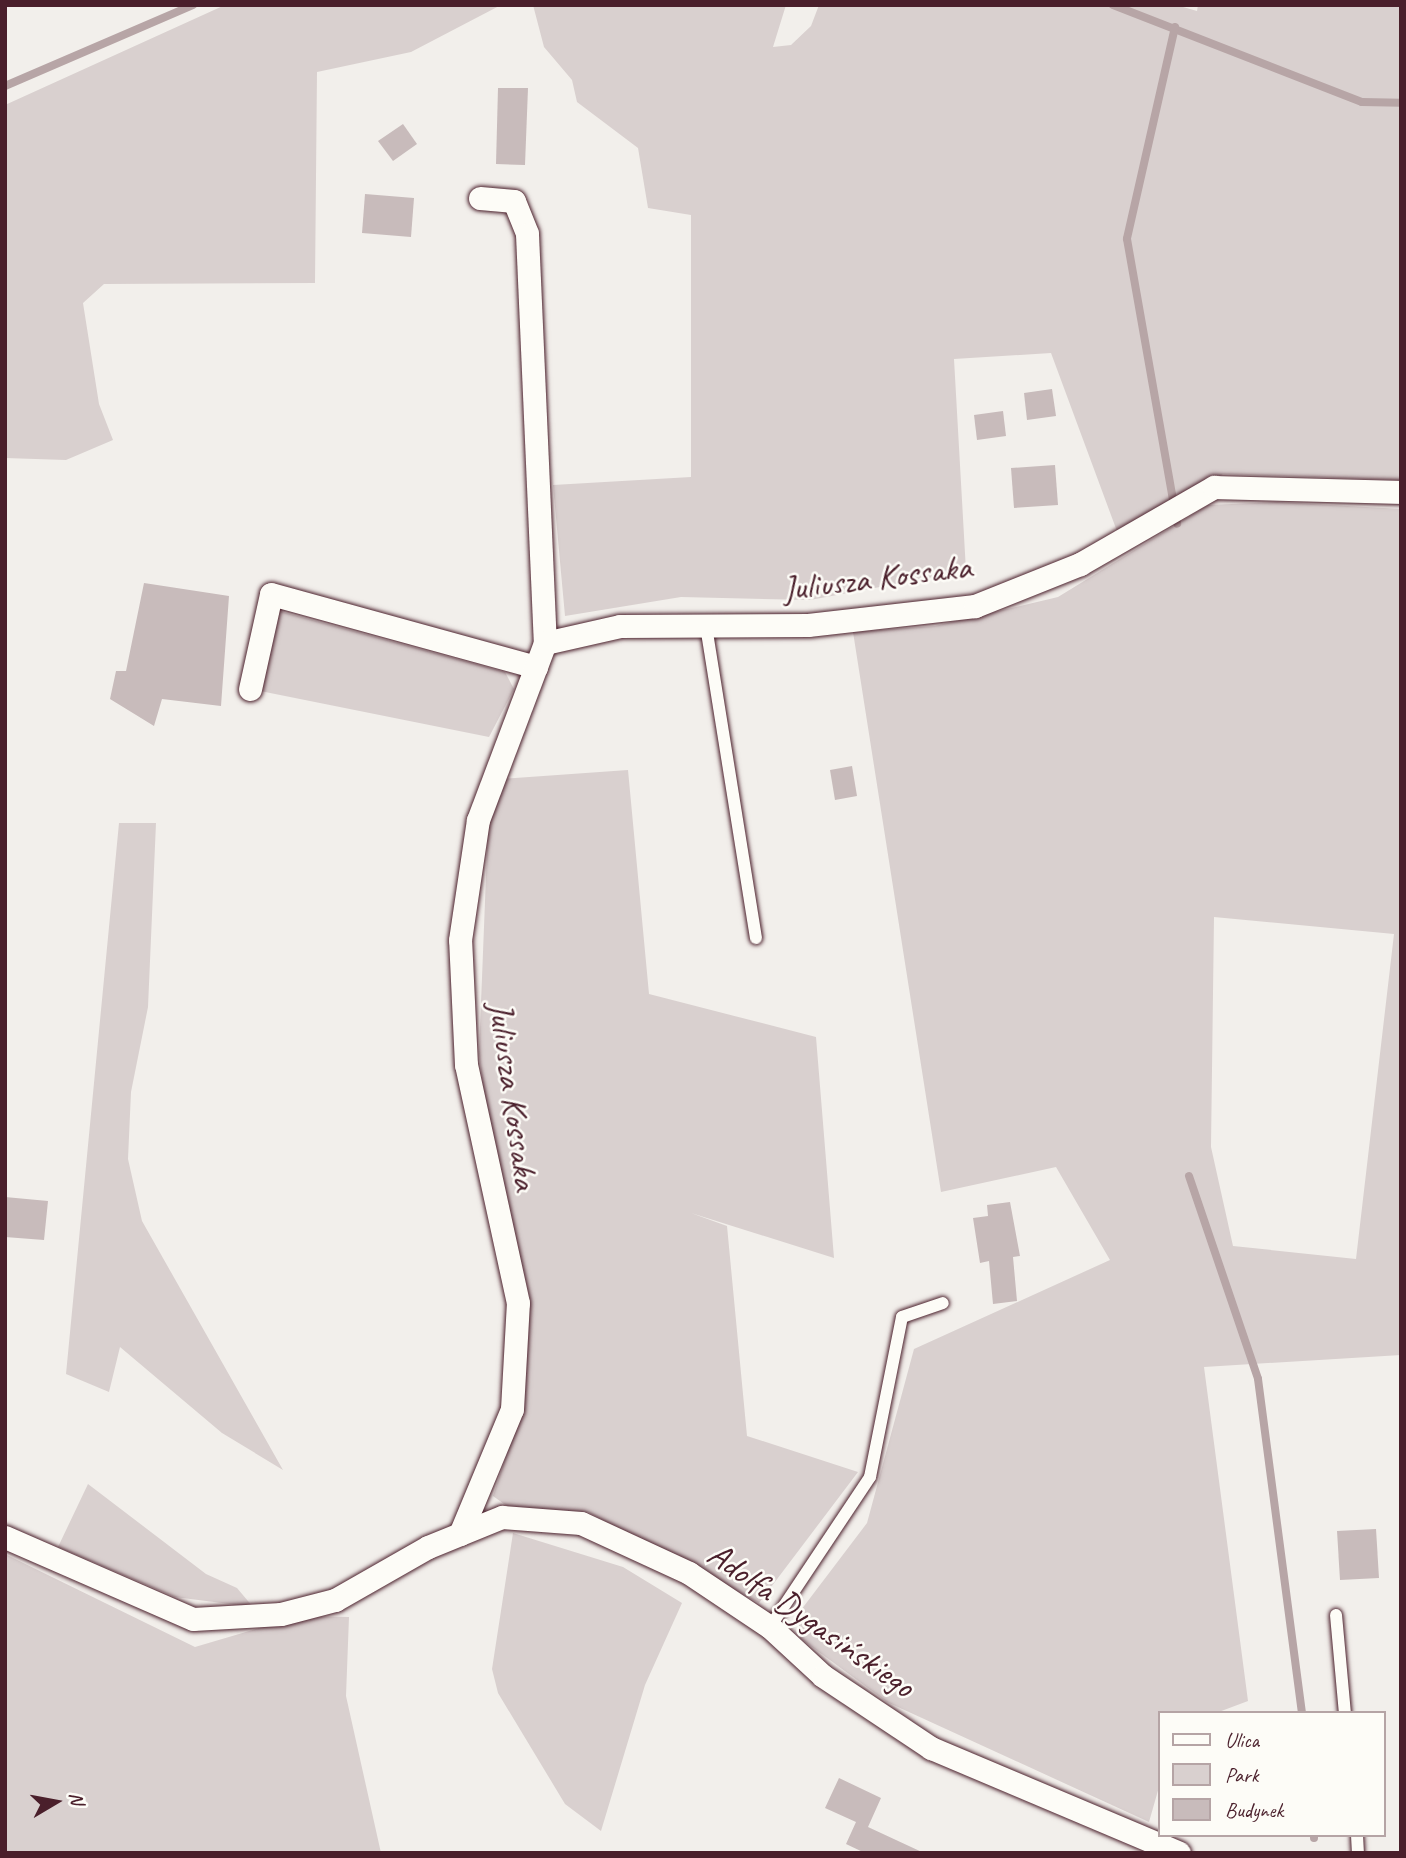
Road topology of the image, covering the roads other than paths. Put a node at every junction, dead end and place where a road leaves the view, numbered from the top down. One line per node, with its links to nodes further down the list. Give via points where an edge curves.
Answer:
1 (480, 198): 4 (street, Juliusza Kossaka, via 513,201 527,234)
2 (1401, 492): 3 (street, Juliusza Kossaka, via 1249,484 1214,487 1186,499 1080,564 975,606 808,625)
3 (706, 626): 4 (street, Juliusza Kossaka, via 620,626); 7 (lane)
4 (545, 643): 5 (street, Juliusza Kossaka)
5 (537, 667): 6 (street, via 271,594); 9 (street, Juliusza Kossaka, via 478,820 460,940 466,1065 518,1303 512,1409)
6 (250, 689)
7 (756, 938)
8 (943, 1303): 12 (lane, via 902,1317 870,1477)
9 (460, 1534): 10 (street, Adolfa Dygasińskiego, via 335,1600 281,1614 193,1619); 12 (street, Adolfa Dygasińskiego, via 502,1517 581,1523 689,1573)
10 (5, 1537)
11 (1336, 1615): 13 (lane)
12 (770, 1627): 14 (street, Adolfa Dygasińskiego, via 823,1676 931,1748)
13 (1345, 1711)
14 (1179, 1853)

